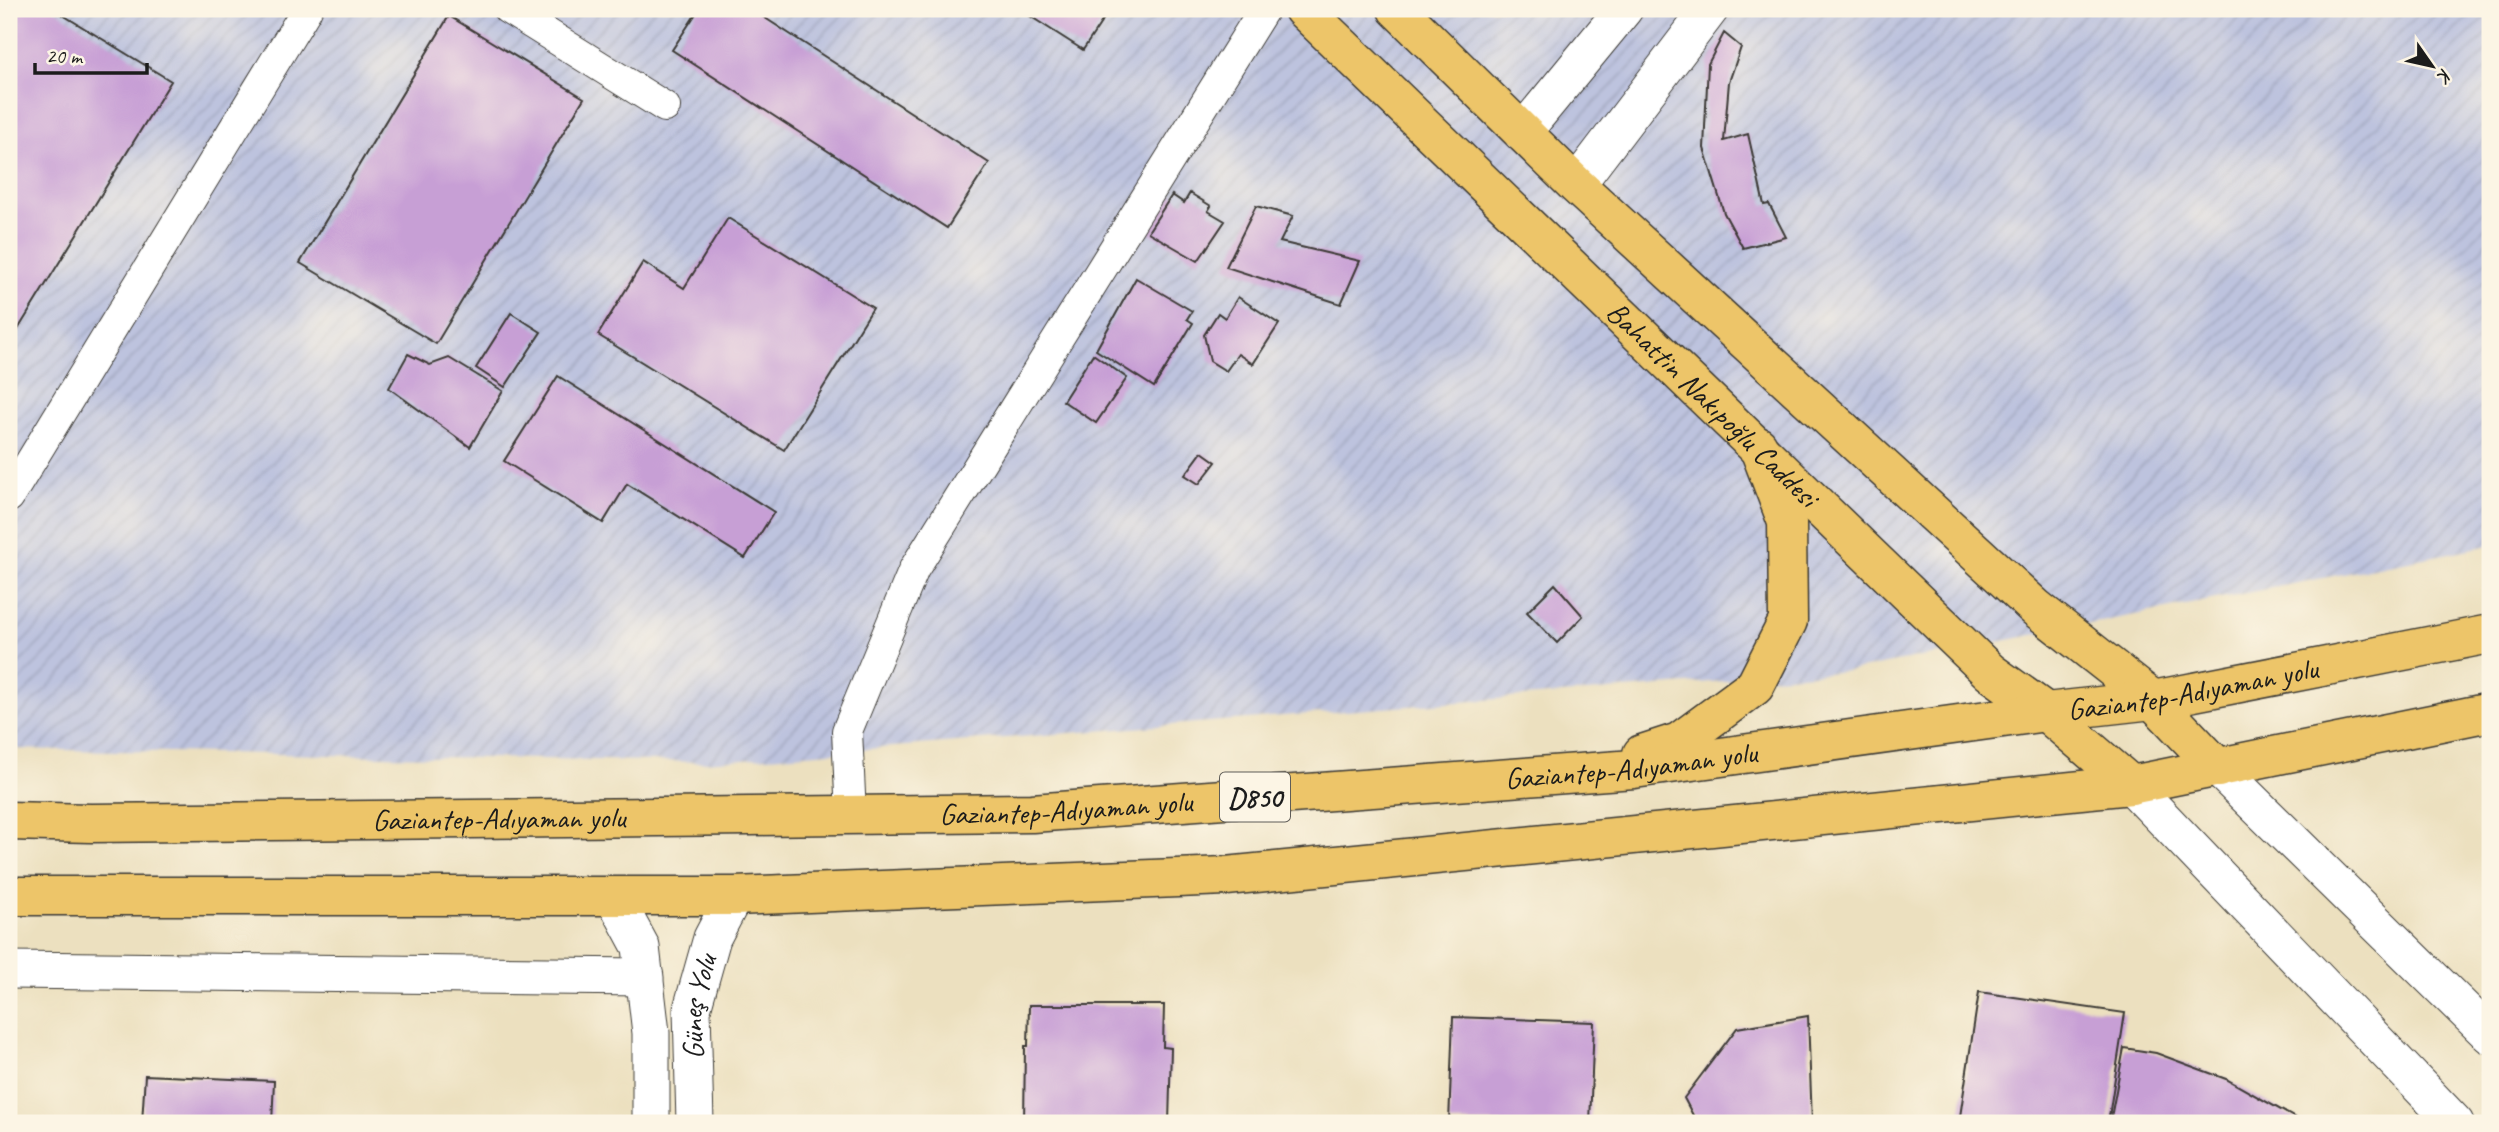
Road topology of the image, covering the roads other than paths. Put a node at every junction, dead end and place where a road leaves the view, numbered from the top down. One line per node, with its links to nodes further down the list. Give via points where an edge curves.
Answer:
1 (307, 9): 12 (street)
2 (508, 9): 8 (street)
3 (1264, 9): 20 (street, via 914,569 847,731)
4 (1303, 9): 11 (main road, Bahattin Nakıpoğlu Caddesi)
5 (1397, 9): 9 (main road)
6 (1623, 9): 9 (street)
7 (1710, 9): 10 (street)
8 (664, 107)
9 (1522, 132): 10 (main road)
10 (1576, 185): 14 (main road, via 2036,608)
11 (1758, 446): 15 (main road, Bahattin Nakıpoğlu Caddesi, via 1990,672); 18 (main road, via 1787,522 1788,621 1755,686 1679,742)
12 (9, 497)
13 (2490, 634): 14 (main road, Gaziantep-Adıyaman yolu / D850)
14 (2153, 700): 15 (main road, Gaziantep-Adıyaman yolu / D850); 17 (main road)
15 (2046, 712): 18 (main road, Gaziantep-Adıyaman yolu / D850); 19 (main road, Bahattin Nakıpoğlu Caddesi)
16 (2490, 712): 17 (main road)
17 (2218, 768): 19 (main road); 27 (street)
18 (1590, 772): 20 (main road, Gaziantep-Adıyaman yolu / D850, via 1032,813)
19 (2131, 785): 24 (main road, via 1226,876); 30 (street)
20 (852, 815): 21 (main road, Gaziantep-Adıyaman yolu / D850)
21 (9, 821)
22 (9, 896): 23 (main road)
23 (614, 897): 24 (main road); 26 (street, Güneş Yolu, via 641,947)
24 (734, 897): 29 (street, Güneş Yolu, via 712,938 692,1009)
25 (9, 970): 26 (street)
26 (645, 977): 28 (street, Güneş Yolu, via 651,1033)
27 (2490, 1035)
28 (651, 1123)
29 (695, 1123)
30 (2455, 1123)

